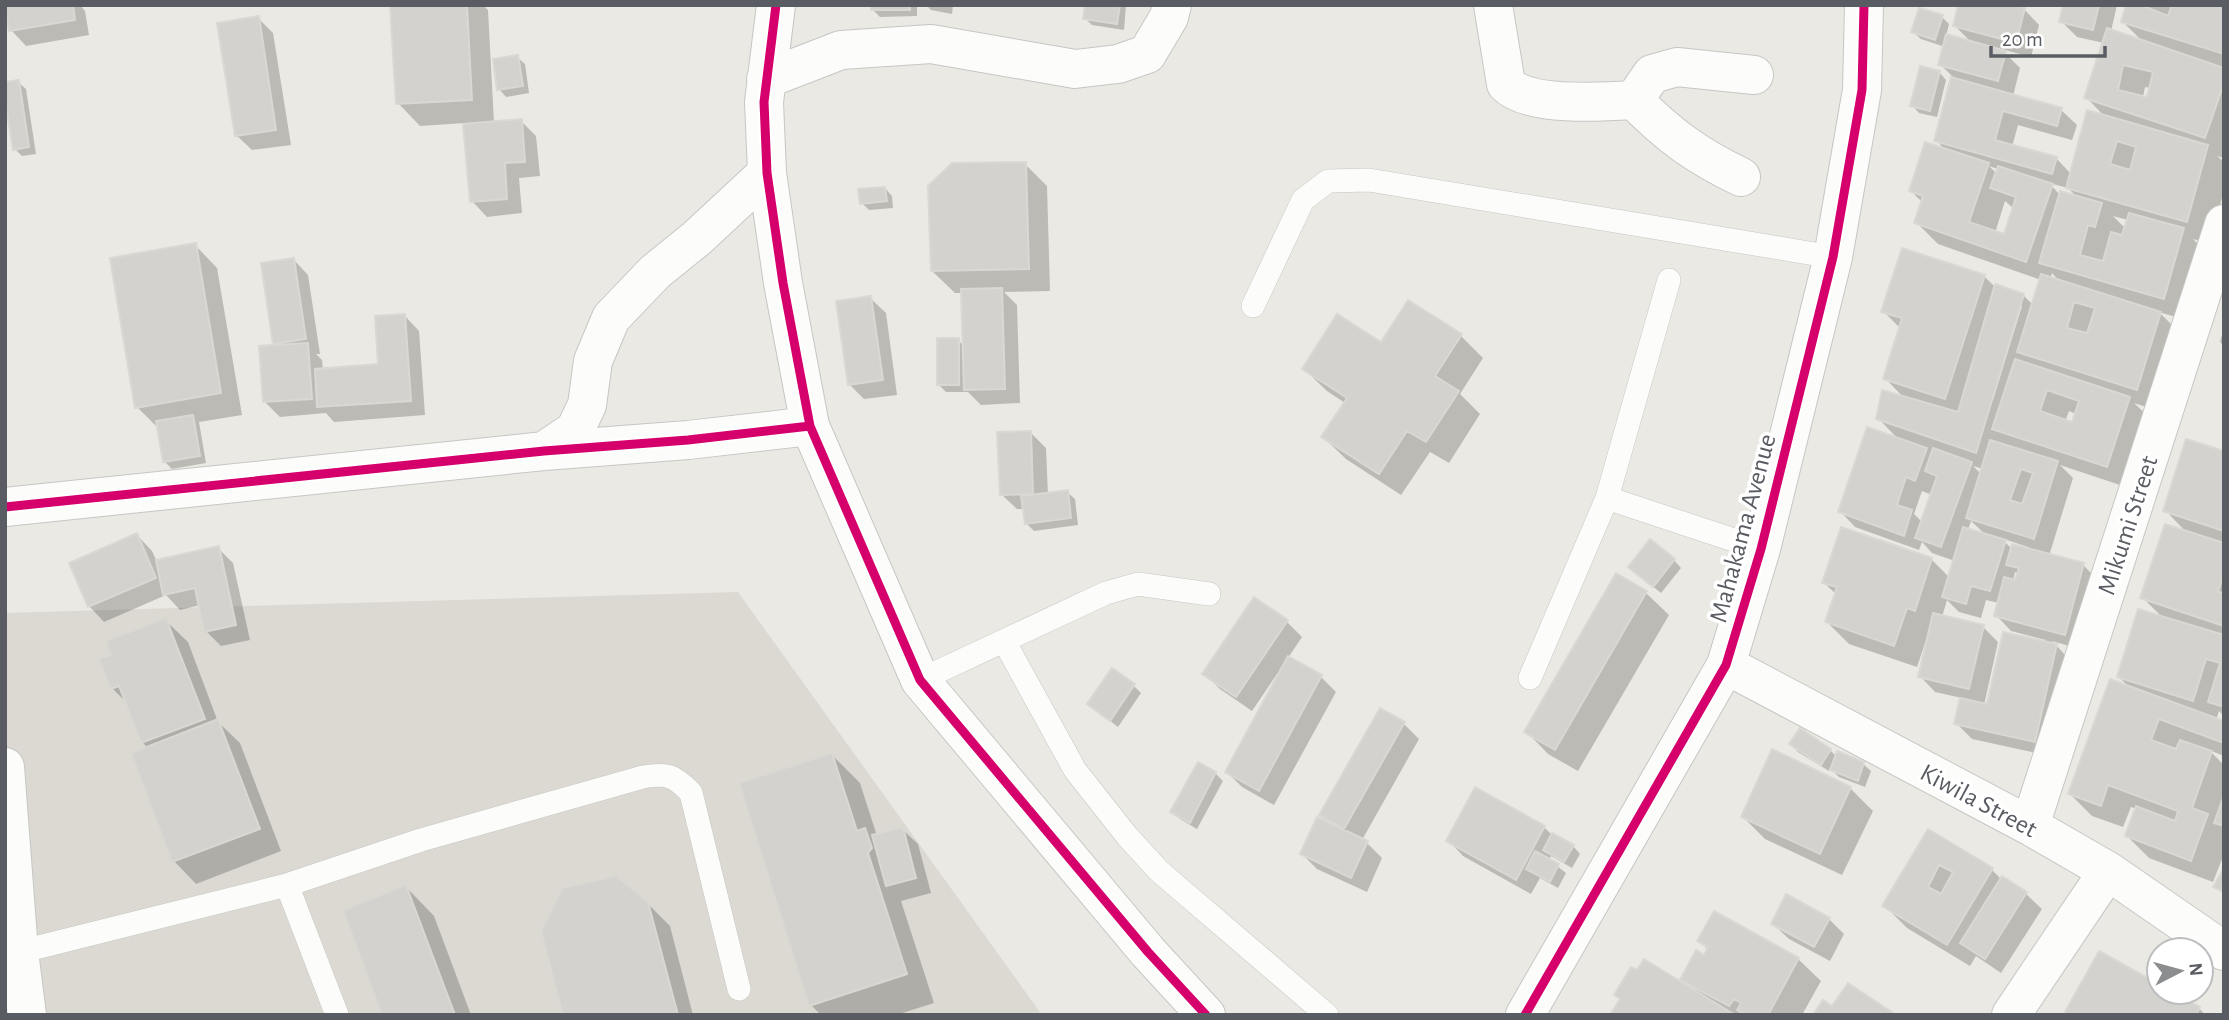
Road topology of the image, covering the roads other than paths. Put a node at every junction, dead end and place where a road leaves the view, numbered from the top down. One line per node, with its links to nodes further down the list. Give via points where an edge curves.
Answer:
1 (776, 5): 6 (street)
2 (1172, 5): 6 (street, via 1147,54 1118,64 1075,69 931,44 841,50)
3 (1493, 5): 7 (street, via 1504,78 1511,89 1524,96 1585,103)
4 (1864, 5): 11 (street, Mahakama Avenue, via 1862,89)
5 (1754, 75): 7 (street, via 1677,67 1652,74)
6 (766, 79): 8 (street)
7 (1634, 100): 9 (street, via 1662,129 1706,160)
8 (767, 173): 14 (street); 15 (street, via 611,318 593,361 587,405 575,430)
9 (1741, 177)
10 (2224, 225): 25 (street, Mikumi Street)
11 (1833, 257): 13 (lane, via 1369,180 1328,181 1303,200); 18 (street, Mahakama Avenue)
12 (1670, 280): 16 (lane)
13 (1253, 306)
14 (810, 426): 15 (street); 23 (street)
15 (544, 451): 17 (street)
16 (1607, 498): 18 (lane); 22 (lane)
17 (5, 507)
18 (1761, 550): 21 (street, Mahakama Avenue)
19 (1209, 594): 20 (lane, via 1138,584 1106,593)
20 (1004, 641): 23 (lane); 34 (lane, via 1074,770 1127,836 1159,871)
21 (1726, 665): 25 (street, Kiwila Street); 35 (street, Mahakama Avenue)
22 (1530, 678)
23 (920, 680): 33 (street)
24 (5, 767): 29 (street)
25 (2030, 826): 26 (street, Kiwila Street)
26 (2108, 871): 28 (street, Kiwila Street); 36 (street)
27 (287, 885): 29 (lane); 30 (lane, via 421,840 663,774 691,793); 32 (lane)
28 (2224, 951)
29 (19, 952): 31 (street)
30 (739, 989)
31 (27, 1015)
32 (337, 1015)
33 (1206, 1015)
34 (1327, 1015)
35 (1525, 1015)
36 (2011, 1015)

